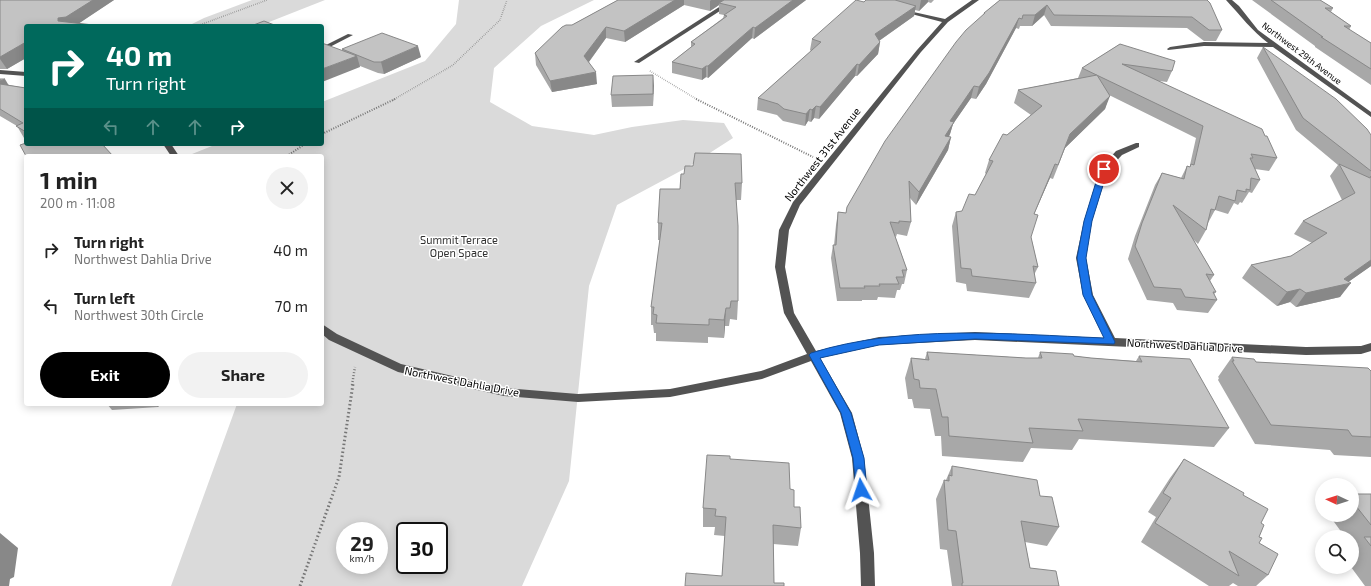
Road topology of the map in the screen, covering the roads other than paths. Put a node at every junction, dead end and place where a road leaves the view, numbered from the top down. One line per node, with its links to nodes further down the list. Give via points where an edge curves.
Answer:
1 (734, 0): 10 (street)
2 (976, 0): 5 (street, Northwest 31st Avenue)
3 (1229, 0): 7 (street, Northwest 29th Avenue, via 1256,31)
4 (893, 8): 5 (street)
5 (946, 21): 18 (street, Northwest 31st Avenue, via 796,204 784,230 780,267 789,313)
6 (350, 35): 8 (street)
7 (1274, 45): 9 (street, via 1204,44); 13 (street, Northwest 29th Avenue)
8 (324, 48)
9 (1170, 49)
10 (637, 62)
11 (0, 72): 12 (street)
12 (24, 74)
13 (1371, 114)
14 (1136, 145): 16 (street, via 1119,153 1104,169 1088,221 1081,258 1088,295)
15 (324, 330): 18 (street, Northwest Dahlia Drive, via 333,337 398,368 504,392 578,398 670,394 762,375)
16 (1110, 342): 17 (street, Northwest Dahlia Drive, via 1306,352 1361,350); 18 (street, Northwest Dahlia Drive, via 975,336 879,342)
17 (1371, 347)
18 (814, 355): 19 (street, Northwest 31st Avenue, via 846,413 858,458)
19 (868, 586)

